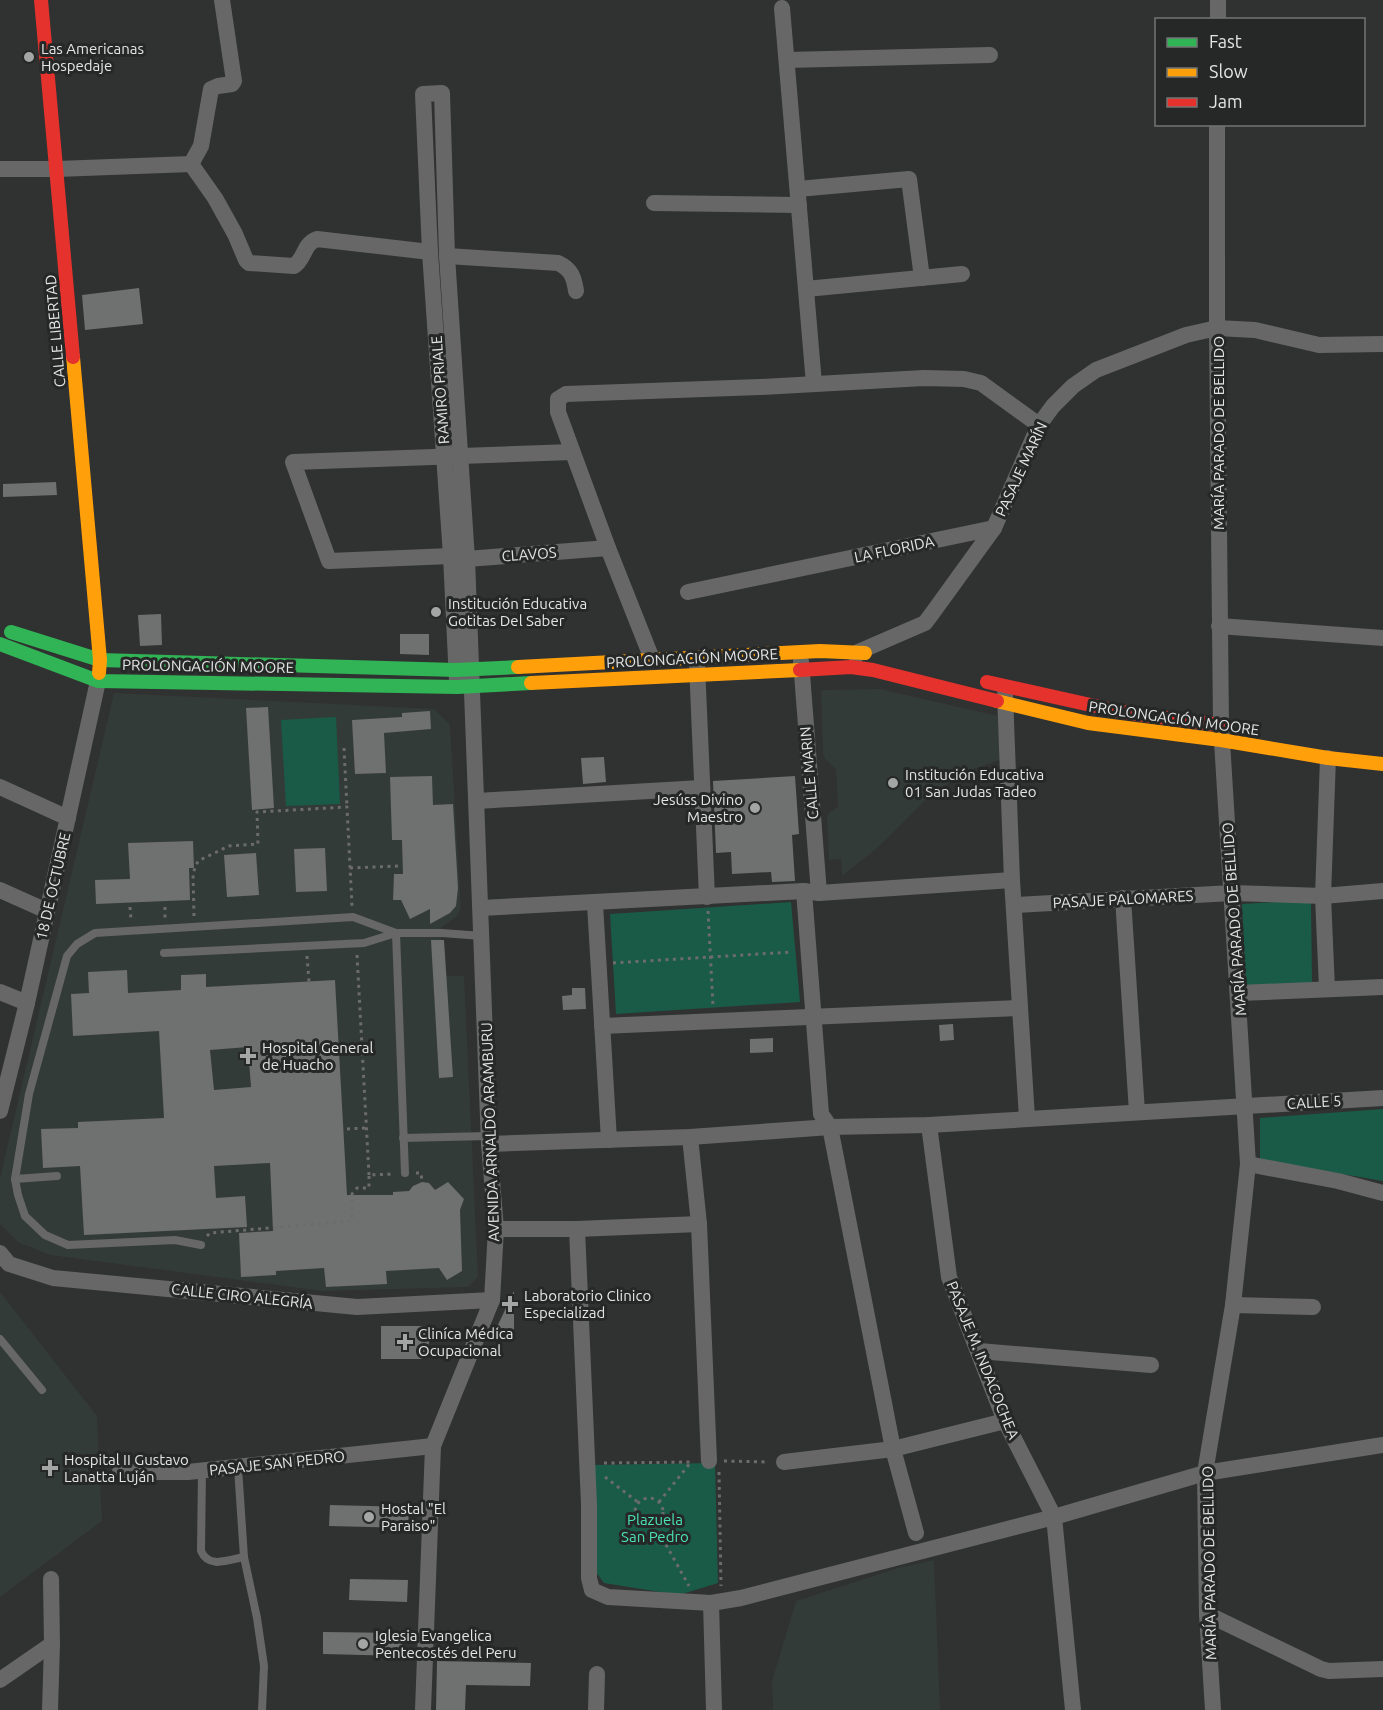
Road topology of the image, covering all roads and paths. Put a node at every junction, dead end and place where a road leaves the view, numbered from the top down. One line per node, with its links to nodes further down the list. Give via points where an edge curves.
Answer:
1 (41, 0): 11 (street, CALLE LIBERTAD)
2 (222, 0): 9 (street, via 234,81 211,90 201,146)
3 (1218, 0): 5 (street)
4 (782, 8): 7 (street)
5 (1218, 18)
6 (990, 55): 7 (street)
7 (787, 60): 12 (street)
8 (1218, 126): 20 (street, MARÍA PARADO DE BELLIDO)
9 (191, 164): 11 (street); 14 (street, via 215,198 249,263 294,266 307,245 317,239)
10 (0, 169): 11 (street)
11 (57, 169): 37 (street, CALLE LIBERTAD)
12 (799, 197): 13 (street); 17 (street, via 909,179); 18 (street)
13 (654, 203)
14 (430, 252): 15 (street, RAMIRO PRIALE, via 423,94 442,93); 25 (street, RAMIRO PRIALE)
15 (447, 256): 19 (street, via 558,263 568,267); 26 (street, RAMIRO PRIALE)
16 (962, 274): 17 (street)
17 (922, 278): 18 (street)
18 (806, 289): 22 (street)
19 (576, 291)
20 (1217, 328): 21 (street, PASAJE MARÍN, via 1255,330 1319,345); 23 (street, PASAJE MARÍN, via 1186,335 1096,370 1073,386); 31 (street, MARÍA PARADO DE BELLIDO)
21 (1383, 345)
22 (814, 384): 23 (street, via 964,379 981,383); 24 (street, via 566,394 558,399 558,412)
23 (1039, 425): 27 (street, PASAJE MARÍN)
24 (572, 452): 26 (street); 28 (street)
25 (444, 456): 26 (street); 29 (street, RAMIRO PRIALE); 29 (street, CLAVOS, via 294,462 329,561)
26 (461, 456): 29 (street, RAMIRO PRIALE)
27 (994, 528): 30 (street, LA FLORIDA); 38 (street, PASAJE MARÍN, via 925,623)
28 (608, 549): 29 (street, CLAVOS); 36 (street)
29 (459, 557): 41 (street, RAMIRO PRIALE)
30 (688, 592)
31 (1219, 626): 33 (street); 45 (street, MARÍA PARADO DE BELLIDO)
32 (0, 629): 37 (street, PROLONGACIÓN MOORE)
33 (1383, 638)
34 (0, 644): 43 (street, PROLONGACIÓN MOORE)
35 (879, 654): 38 (street, PROLONGACIÓN MOORE)
36 (652, 659): 40 (street, PROLONGACIÓN MOORE); 41 (street, PROLONGACIÓN MOORE)
37 (100, 660): 41 (street, PROLONGACIÓN MOORE); 43 (street, 18 DE OCTUBRE)
38 (855, 660): 39 (street, PROLONGACIÓN MOORE); 44 (street, PROLONGACIÓN MOORE, via 873,670)
39 (801, 661): 40 (street, PROLONGACIÓN MOORE); 59 (street, CALLE MARIN)
40 (697, 666): 41 (street, PROLONGACIÓN MOORE); 50 (street)
41 (464, 678): 43 (street, PROLONGACIÓN MOORE); 51 (street, AVENIDA ARNALDO ARAMBURU)
42 (971, 678): 44 (street, PROLONGACIÓN MOORE)
43 (99, 681): 53 (street, 18 DE OCTUBRE)
44 (1005, 695): 45 (street, PROLONGACIÓN MOORE, via 1088,723); 56 (street)
45 (1225, 731): 47 (street, PROLONGACIÓN MOORE); 60 (street, MARÍA PARADO DE BELLIDO)
46 (344, 748): 52 (path)
47 (1328, 758): 48 (street, PROLONGACIÓN MOORE); 61 (street)
48 (1383, 764)
49 (0, 787): 53 (street)
50 (701, 788): 51 (street); 62 (street)
51 (477, 801): 66 (street, AVENIDA ARNALDO ARAMBURU)
52 (347, 807): 55 (path); 69 (path, via 257,812 258,844 230,846 198,861 193,873)
53 (68, 819): 67 (street, 18 DE OCTUBRE)
54 (398, 866): 55 (path)
55 (350, 868): 68 (path)
56 (1012, 880): 59 (street); 65 (street)
57 (0, 890): 67 (street)
58 (1383, 891): 61 (street, PASAJE PALOMARES)
59 (812, 892): 62 (street); 74 (street, CALLE MARIN)
60 (1232, 893): 61 (street, PASAJE PALOMARES); 63 (street, PASAJE PALOMARES); 82 (street, MARÍA PARADO DE BELLIDO)
61 (1323, 896): 80 (street)
62 (707, 897): 64 (street); 76 (path)
63 (1123, 898): 65 (street, PASAJE PALOMARES); 93 (street)
64 (595, 904): 66 (street); 77 (street)
65 (1014, 904): 84 (street)
66 (481, 909): 71 (street, AVENIDA ARNALDO ARAMBURU)
67 (47, 910): 83 (street, 18 DE OCTUBRE)
68 (353, 917): 69 (lane); 70 (lane)
69 (194, 927): 107 (lane, via 95,933 76,944 67,956 29,1094)
70 (396, 933): 71 (lane); 72 (lane); 100 (lane)
71 (483, 936): 101 (street, AVENIDA ARNALDO ARAMBURU)
72 (356, 943): 73 (lane); 88 (path)
73 (306, 945): 75 (lane); 78 (path)
74 (809, 951): 76 (path); 85 (street, CALLE MARIN)
75 (164, 952)
76 (710, 957): 77 (path); 86 (path)
77 (599, 964): 87 (street)
78 (309, 982)
79 (1383, 987): 80 (street)
80 (1327, 989): 82 (street)
81 (0, 992): 83 (street)
82 (1239, 993): 92 (street, MARÍA PARADO DE BELLIDO)
83 (27, 1003): 91 (street, 18 DE OCTUBRE)
84 (1020, 1008): 85 (street); 94 (street)
85 (814, 1016): 86 (street); 96 (street, CALLE MARIN, via 821,1114)
86 (714, 1021): 87 (street)
87 (602, 1026): 102 (street)
88 (362, 1048): 89 (path); 97 (path)
89 (339, 1050)
90 (1383, 1098): 92 (street, CALLE 5)
91 (1, 1105)
92 (1246, 1106): 93 (street, CALLE 5); 103 (street, MARÍA PARADO DE BELLIDO)
93 (1137, 1112): 94 (street, CALLE 5)
94 (1027, 1118): 95 (street, CALLE 5)
95 (929, 1125): 96 (street, CALLE 5); 119 (street, PASAJE M. INDACOCHEA, via 949,1277)
96 (831, 1127): 99 (street, CALLE 5); 125 (street, CALLE MARIN)
97 (366, 1128): 98 (path); 105 (path)
98 (347, 1129)
99 (690, 1137): 102 (street, CALLE 5); 110 (street)
100 (403, 1138): 101 (lane); 104 (lane)
101 (489, 1140): 102 (street, CALLE 5); 111 (street, AVENIDA ARNALDO ARAMBURU)
102 (609, 1140)
103 (1248, 1164): 109 (street); 116 (street, MARÍA PARADO DE BELLIDO)
104 (405, 1173): 105 (path); 108 (path, via 422,1173)
105 (369, 1175): 113 (path, via 369,1188 357,1188 352,1194 352,1221 210,1233)
106 (57, 1176): 107 (lane)
107 (15, 1179): 113 (lane, via 25,1216 45,1235 68,1245 175,1240)
108 (422, 1182)
109 (1383, 1193)
110 (699, 1224): 112 (street); 126 (street)
111 (496, 1229): 112 (street); 115 (street, AVENIDA ARNALDO ARAMBURU)
112 (577, 1229): 129 (street)
113 (201, 1245)
114 (0, 1253): 115 (street, CALLE CIRO ALEGRÍA, via 9,1264 53,1278 357,1307)
115 (492, 1300): 124 (street, AVENIDA ARNALDO ARAMBURU)
116 (1233, 1305): 117 (street); 133 (street, MARÍA PARADO DE BELLIDO)
117 (1313, 1307)
118 (0, 1339): 121 (lane)
119 (979, 1351): 120 (street); 122 (street, PASAJE M. INDACOCHEA)
120 (1151, 1365)
121 (42, 1390)
122 (1005, 1421): 125 (street); 136 (street, PASAJE M. INDACOCHEA)
123 (1383, 1445): 133 (street)
124 (433, 1446): 130 (street, PASAJE SAN PEDRO); 150 (street, AVENIDA ARNALDO ARAMBURU)
125 (893, 1449): 128 (street); 138 (street, CALLE MARIN)
126 (709, 1461): 127 (path)
127 (691, 1462): 129 (path); 134 (path)
128 (784, 1462): 142 (path, via 718,1461)
129 (587, 1464): 135 (path); 141 (street, via 592,1590 608,1597)
130 (238, 1467): 131 (street, PASAJE SAN PEDRO); 139 (lane)
131 (202, 1471): 132 (street, PASAJE SAN PEDRO); 139 (lane, via 204,1558 213,1563)
132 (120, 1472)
133 (1205, 1473): 136 (street); 143 (street, MARÍA PARADO DE BELLIDO)
134 (659, 1502): 135 (path, via 649,1498); 137 (path, via 662,1518)
135 (639, 1503): 137 (path, via 636,1518 644,1526)
136 (1053, 1517): 142 (street); 153 (street)
137 (655, 1525): 141 (path, via 692,1591)
138 (916, 1533)
139 (244, 1557): 149 (lane, via 264,1666)
140 (51, 1578): 144 (street)
141 (691, 1602): 142 (street)
142 (716, 1602): 152 (street)
143 (1207, 1614): 145 (street, via 1321,1669); 154 (street, MARÍA PARADO DE BELLIDO)
144 (52, 1644): 147 (street); 148 (street)
145 (1383, 1669)
146 (597, 1674): 151 (street)
147 (0, 1680)
148 (50, 1710)
149 (262, 1710)
150 (423, 1710)
151 (596, 1710)
152 (714, 1710)
153 (1073, 1710)
154 (1213, 1710)

